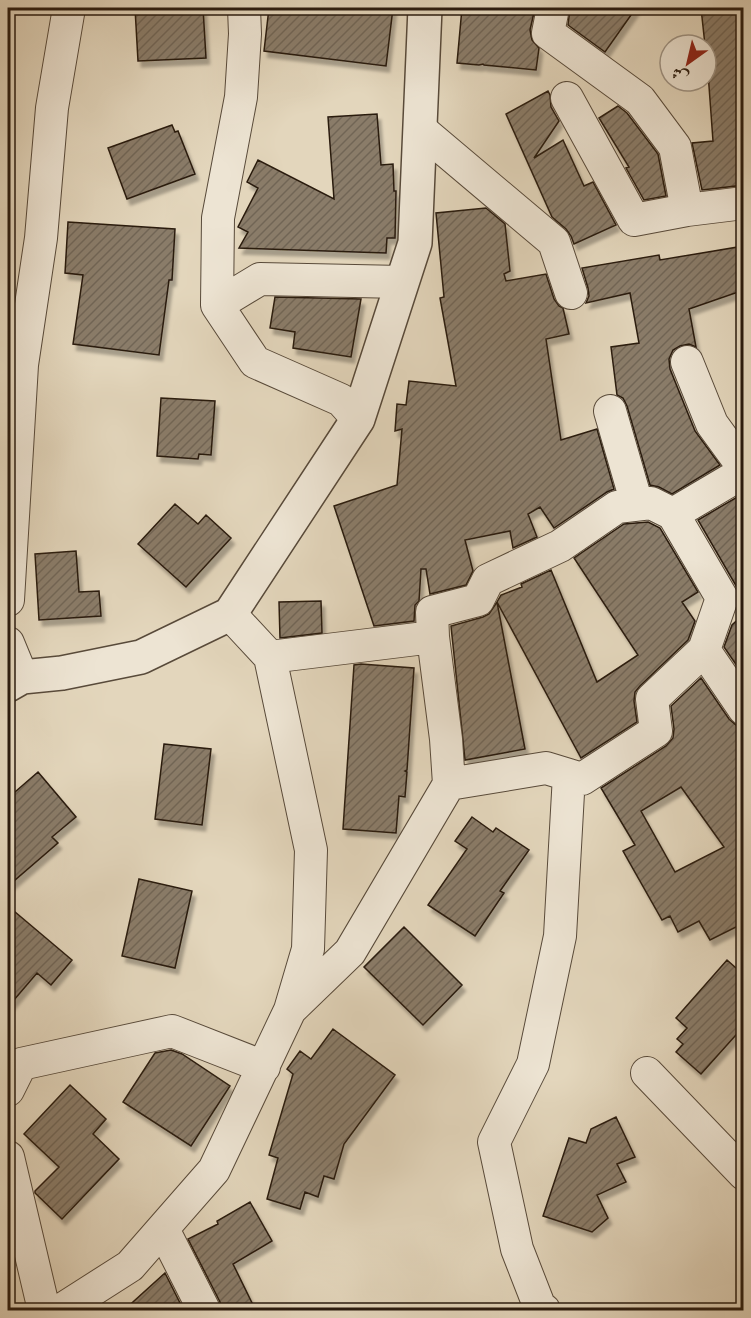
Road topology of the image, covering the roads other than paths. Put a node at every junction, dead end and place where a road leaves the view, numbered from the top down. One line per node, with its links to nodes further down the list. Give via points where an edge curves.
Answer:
1 (69, 8): 18 (street, via 52,108 41,238 22,365)
2 (244, 8): 11 (street, via 241,97 218,218)
3 (425, 8): 6 (street)
4 (553, 8): 8 (street, via 548,33 640,100 675,147)
5 (567, 98): 8 (street, via 634,220)
6 (420, 129): 9 (street, via 416,243); 10 (street, via 554,242)
7 (744, 203): 8 (street)
8 (687, 210)
9 (402, 282): 11 (street, via 260,279); 14 (street)
10 (571, 292)
11 (217, 305): 14 (street, via 255,362 341,400)
12 (687, 362): 15 (street, via 712,424)
13 (610, 411): 16 (street)
14 (358, 419): 19 (street)
15 (744, 470): 17 (street)
16 (637, 504): 17 (street, via 651,503); 20 (street, via 617,507 560,546 488,580 478,600 432,612)
17 (674, 514): 22 (street, via 722,598)
18 (8, 600)
19 (230, 614): 23 (street); 24 (street, via 141,657)
20 (433, 637): 23 (street); 27 (street)
21 (8, 643): 24 (street)
22 (704, 650): 25 (street); 26 (street, via 652,699 656,732 582,779)
23 (270, 657): 28 (street, via 311,850 308,949)
24 (15, 681)
25 (744, 709)
26 (569, 775): 27 (street, via 546,768); 38 (street, via 560,936 533,1064 494,1142 517,1249)
27 (449, 784): 28 (street, via 350,952)
28 (290, 1010): 29 (street)
29 (264, 1067): 31 (street, via 172,1031 21,1064); 34 (street, via 214,1170)
30 (647, 1073): 33 (street)
31 (8, 1090)
32 (8, 1157): 35 (street)
33 (744, 1174)
34 (163, 1229): 36 (street, via 130,1266); 37 (street)
35 (44, 1311)
36 (61, 1311)
37 (204, 1311)
38 (544, 1311)

